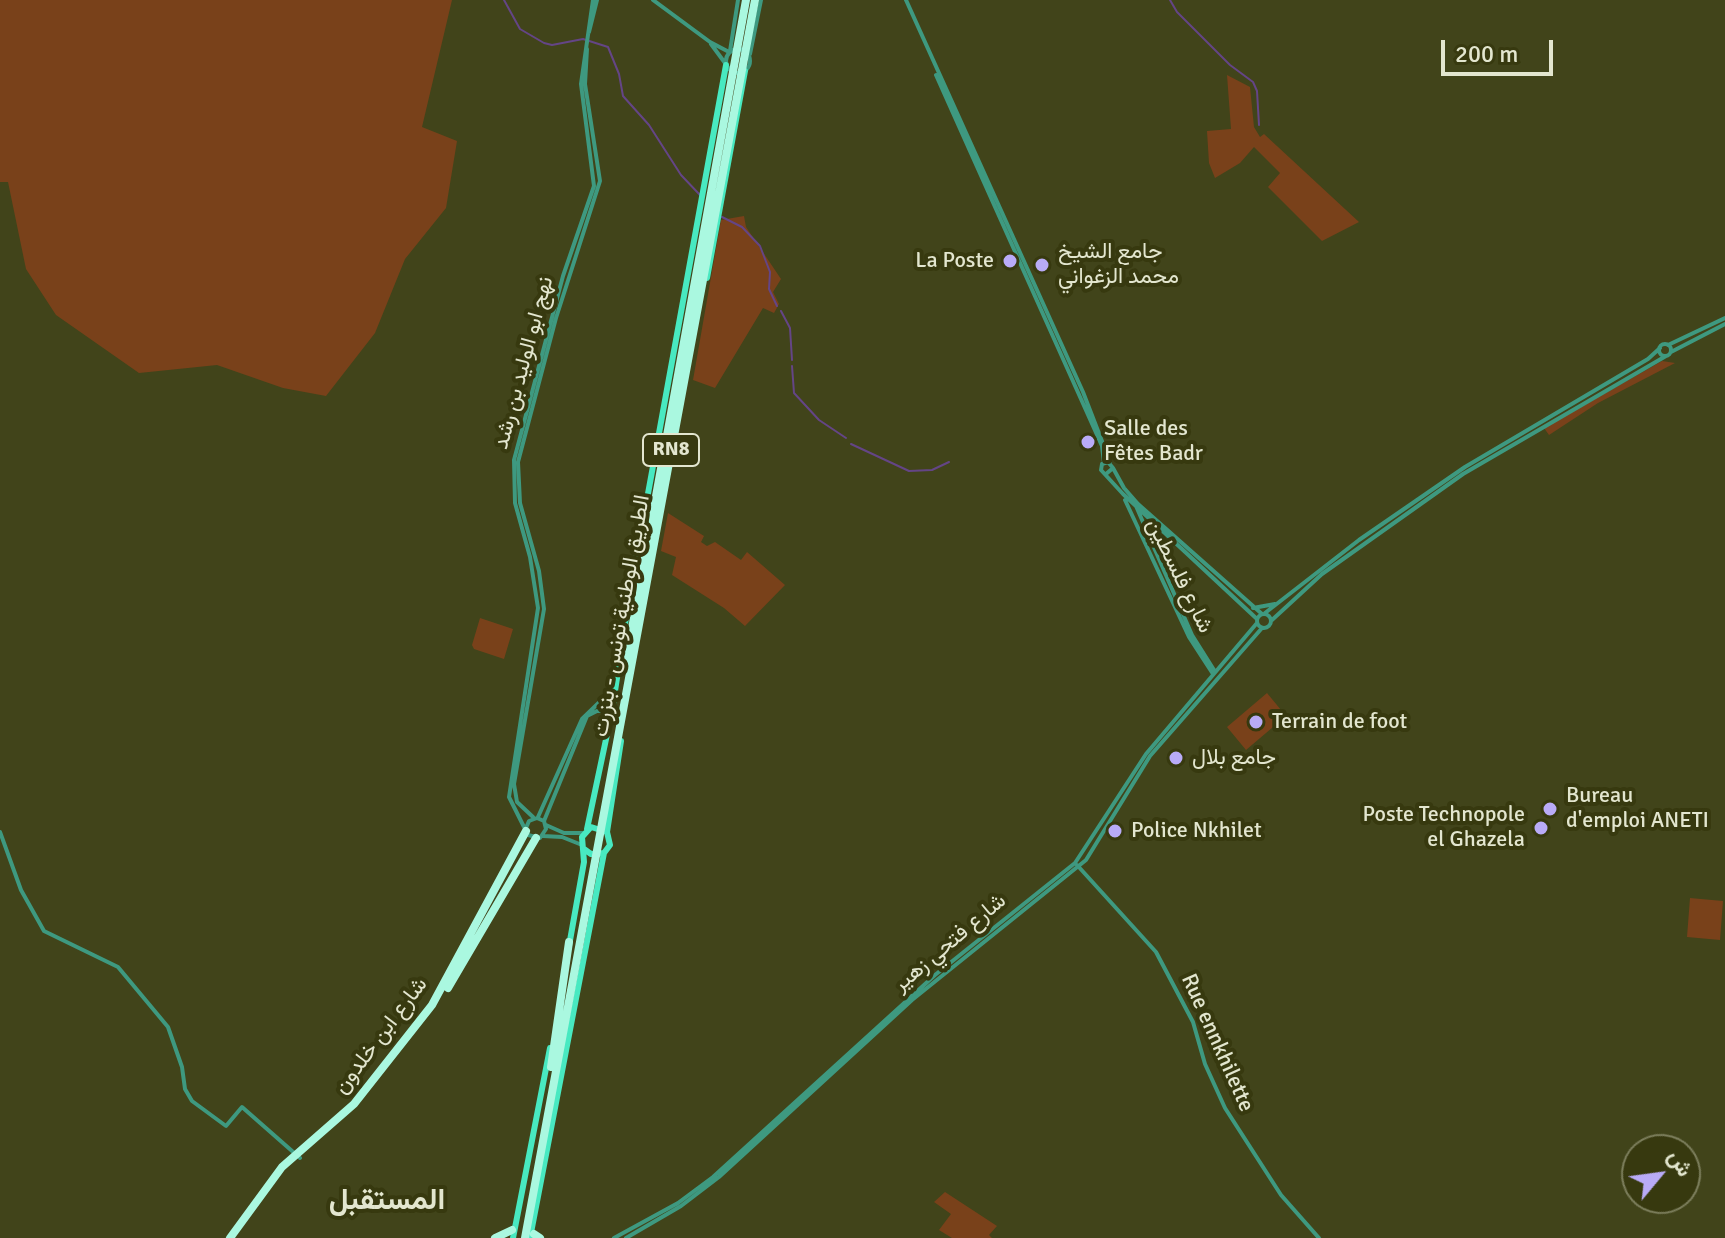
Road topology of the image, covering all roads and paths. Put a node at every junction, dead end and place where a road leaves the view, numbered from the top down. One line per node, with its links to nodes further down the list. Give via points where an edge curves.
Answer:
1 (595, 0): 7 (street, نهج ابو الوليد بن رشد)
2 (653, 0): 6 (street)
3 (758, 0): 5 (highway, الطريق الوطنية تونس - بنزرت / RN8); 9 (street)
4 (904, 0): 20 (street)
5 (746, 4): 8 (street); 12 (highway, الطريق الوطنية تونس - بنزرت / RN8)
6 (710, 42): 8 (street); 10 (street)
7 (585, 48): 39 (street, نهج ابو الوليد بن رشد, via 585,84 600,181 518,462 520,503 544,609 514,796 521,809); 41 (street, نهج ابو الوليد بن رشد, via 581,84 594,186 551,316 514,460 515,503 538,608 509,788 511,805)
8 (730, 52): 9 (street, via 742,50); 10 (street)
9 (749, 57): 11 (street)
10 (726, 65): 11 (street, via 736,74); 22 (main road)
11 (745, 71): 18 (main road)
12 (731, 107): 23 (highway, الطريق الوطنية تونس - بنزرت / RN8); 27 (highway, الطريق الوطنية تونس - بنزرت / RN8)
13 (1725, 321): 14 (street); 16 (street)
14 (1668, 345): 15 (street); 16 (street)
15 (1660, 348): 17 (street); 19 (street)
16 (1671, 352): 17 (street)
17 (1666, 356): 19 (street)
18 (684, 401): 23 (highway, RN8); 31 (main road)
19 (1526, 432): 28 (street, via 1406,507); 32 (street, via 1368,539)
20 (1109, 464): 21 (street); 21 (street, via 1101,468); 25 (street)
21 (1106, 474): 24 (street)
22 (652, 482): 27 (highway, RN8); 34 (main road)
23 (665, 484): 26 (highway, الطريق الوطنية تونس - بنزرت / RN8)
24 (1123, 494): 25 (street); 35 (street, شارع فلسطين, via 1189,637)
25 (1137, 506): 29 (street); 33 (street); 35 (street, شارع فلسطين, via 1192,635)
26 (658, 518): 31 (highway, RN8); 38 (highway, الطريق الوطنية تونس - بنزرت / RN8)
27 (640, 576): 34 (highway); 38 (highway, الطريق الوطنية تونس - بنزرت / RN8)
28 (1284, 599): 29 (street); 30 (street)
29 (1253, 608): 30 (street)
30 (1263, 614): 32 (street); 33 (street)
31 (643, 617): 44 (main road)
32 (1272, 620): 33 (street, via 1270,626)
33 (1259, 623): 35 (street, شارع فتحي زهير); 48 (street, شارع فتحي زهير, via 1150,756 1091,853)
34 (621, 656): 36 (main road)
35 (1213, 671): 48 (street, شارع فتحي زهير, via 1141,761)
36 (617, 684): 37 (main road); 39 (street, via 582,719)
37 (612, 711): 40 (street, via 587,716); 42 (main road)
38 (606, 793): 49 (highway, الطريق الوطنية تونس - بنزرت / RN8)
39 (536, 818): 40 (street); 41 (street)
40 (545, 823): 42 (street, via 564,833); 45 (street)
41 (526, 830): 45 (street); 54 (highway, شارع ابن خلدون, via 432,1005 354,1104)
42 (586, 831): 44 (main road, via 596,827); 46 (main road)
43 (0, 832): 54 (street, via 21,890 44,931 118,967 163,1021 192,1101 226,1126 242,1107)
44 (607, 832): 47 (main road, via 610,845)
45 (539, 837): 46 (street, via 562,837); 54 (highway, شارع ابن خلدون, via 437,1007 367,1097)
46 (583, 847): 47 (main road, via 596,855); 51 (main road)
47 (604, 853): 50 (main road)
48 (1077, 865): 61 (street, شارع فتحي زهير, via 935,975 713,1177); 62 (street, شارع فتحي زهير, via 912,1000 709,1186); 63 (street, Rue ennkhilette, via 1156,952 1193,1022 1225,1108 1281,1195)
49 (588, 884): 52 (highway, الطريق الوطنية تونس - بنزرت / RN8); 53 (highway, الطريق الوطنية تونس - بنزرت / RN8)
50 (587, 935): 52 (highway); 57 (main road)
51 (569, 942): 53 (highway); 56 (main road)
52 (560, 1048): 55 (highway, الطريق الوطنية تونس - بنزرت / RN8)
53 (551, 1067): 55 (highway, الطريق الوطنية تونس - بنزرت / RN8)
54 (298, 1156): 58 (highway, شارع ابن خلدون, via 275,1176); 59 (highway, شارع ابن خلدون)
55 (535, 1171): 57 (highway, الطريق الوطنية تونس - بنزرت / RN8)
56 (512, 1234): 60 (highway)
57 (530, 1237)
58 (230, 1238)
59 (237, 1238)
60 (495, 1238)
61 (614, 1238)
62 (626, 1238)
63 (1319, 1238)

